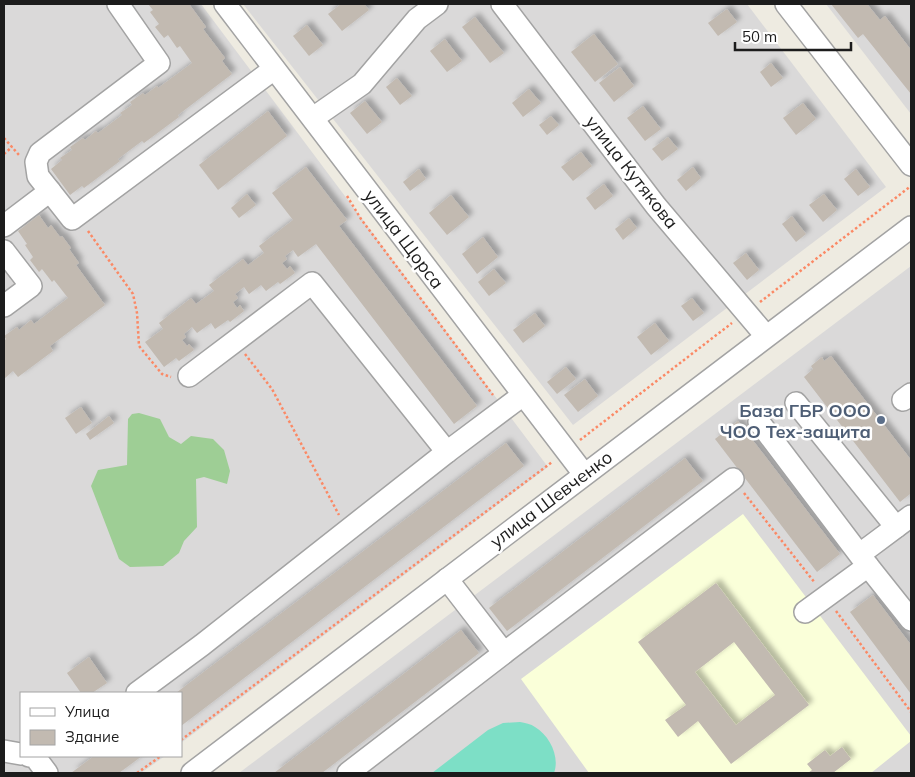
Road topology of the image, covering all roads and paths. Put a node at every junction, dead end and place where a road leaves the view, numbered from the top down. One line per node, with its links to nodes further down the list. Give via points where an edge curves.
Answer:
1 (118, 4): 12 (street, via 159,63 40,152 36,162 38,176)
2 (225, 4): 6 (street, улица Щорса)
3 (436, 4): 7 (street, via 417,19 362,84)
4 (502, 4): 18 (street, улица Кутякова, via 656,206)
5 (788, 5): 10 (street)
6 (274, 68): 7 (street, улица Щорса); 13 (street)
7 (312, 118): 22 (street, улица Щорса)
8 (12, 147): 9 (path)
9 (4, 154)
10 (911, 166)
11 (911, 186): 18 (path)
12 (50, 191): 13 (street, via 72,219); 14 (street)
13 (77, 215): 21 (path, via 133,294 139,346 162,374 179,380)
14 (4, 226)
15 (911, 226): 19 (street, улица Шевченко)
16 (4, 250): 17 (street, via 31,286)
17 (4, 306)
18 (746, 312): 19 (street, улица Кутякова); 25 (path)
19 (766, 336): 27 (street, улица Шевченко)
20 (235, 341): 21 (street); 26 (street, via 312,283); 30 (path, via 272,389)
21 (189, 376)
22 (523, 394): 25 (street, улица Щорса); 26 (street)
23 (796, 403): 29 (street)
24 (759, 422): 31 (street)
25 (566, 451): 27 (street, улица Щорса); 39 (path)
26 (448, 452): 30 (street)
27 (584, 474): 32 (street, улица Шевченко)
28 (734, 479): 33 (path); 36 (street)
29 (904, 521): 31 (street)
30 (348, 531): 37 (street)
31 (864, 560): 33 (street); 35 (street)
32 (447, 579): 36 (street); 44 (street, улица Шевченко)
33 (826, 597): 34 (street); 38 (path)
34 (805, 612)
35 (911, 620)
36 (504, 653): 45 (street)
37 (138, 692)
38 (911, 712)
39 (182, 739)
40 (4, 751): 41 (street)
41 (20, 754)
42 (159, 757): 43 (path)
43 (137, 773)
44 (192, 773)
45 (348, 773)

